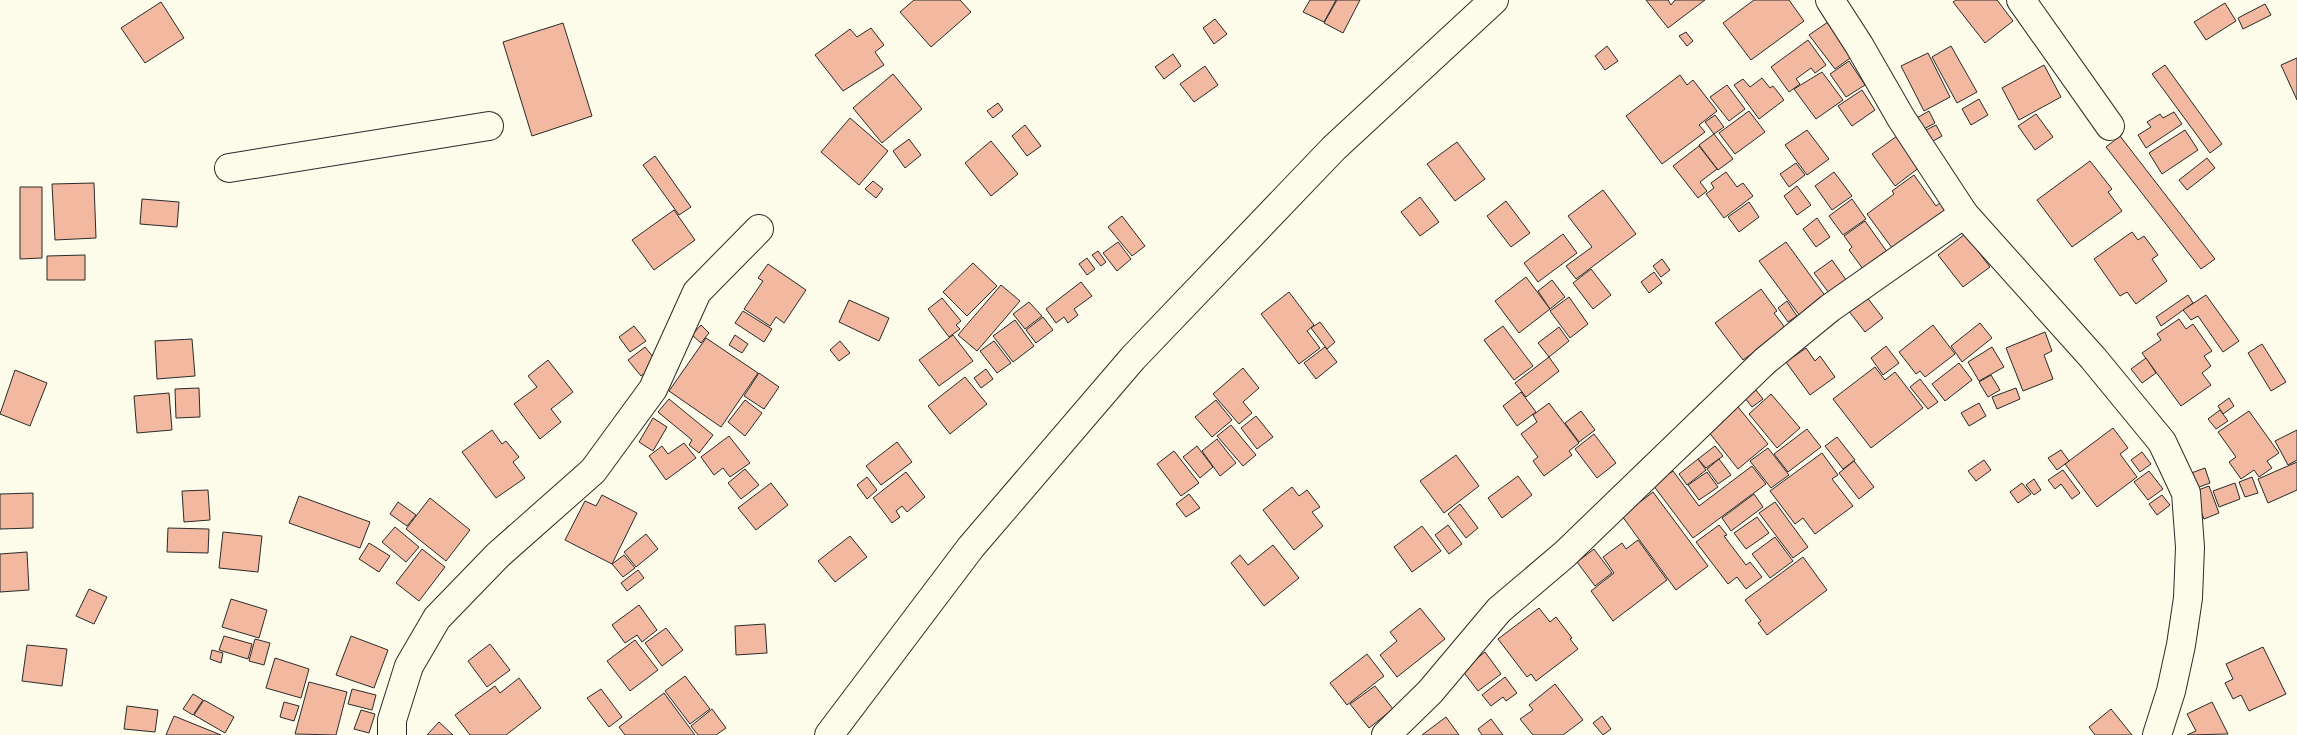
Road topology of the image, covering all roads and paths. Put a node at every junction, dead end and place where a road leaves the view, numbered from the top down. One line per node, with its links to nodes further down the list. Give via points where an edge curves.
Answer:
1 (1494, 0): 10 (main road, via 1334,148 1133,358 971,547)
2 (1830, 0): 7 (main road, via 1900,118)
3 (2021, 0): 5 (main road)
4 (489, 126): 6 (main road)
5 (2110, 126)
6 (229, 168)
7 (1964, 214): 11 (main road, via 1830,308 1765,361 1565,554 1499,610 1430,692); 12 (main road, via 2087,350 2162,442 2186,493 2190,547 2188,598 2171,691)
8 (759, 229): 9 (main road, via 697,292 653,389 593,471 498,555 437,618 409,666 392,720)
9 (392, 735)
10 (829, 735)
11 (1386, 735)
12 (2157, 735)

